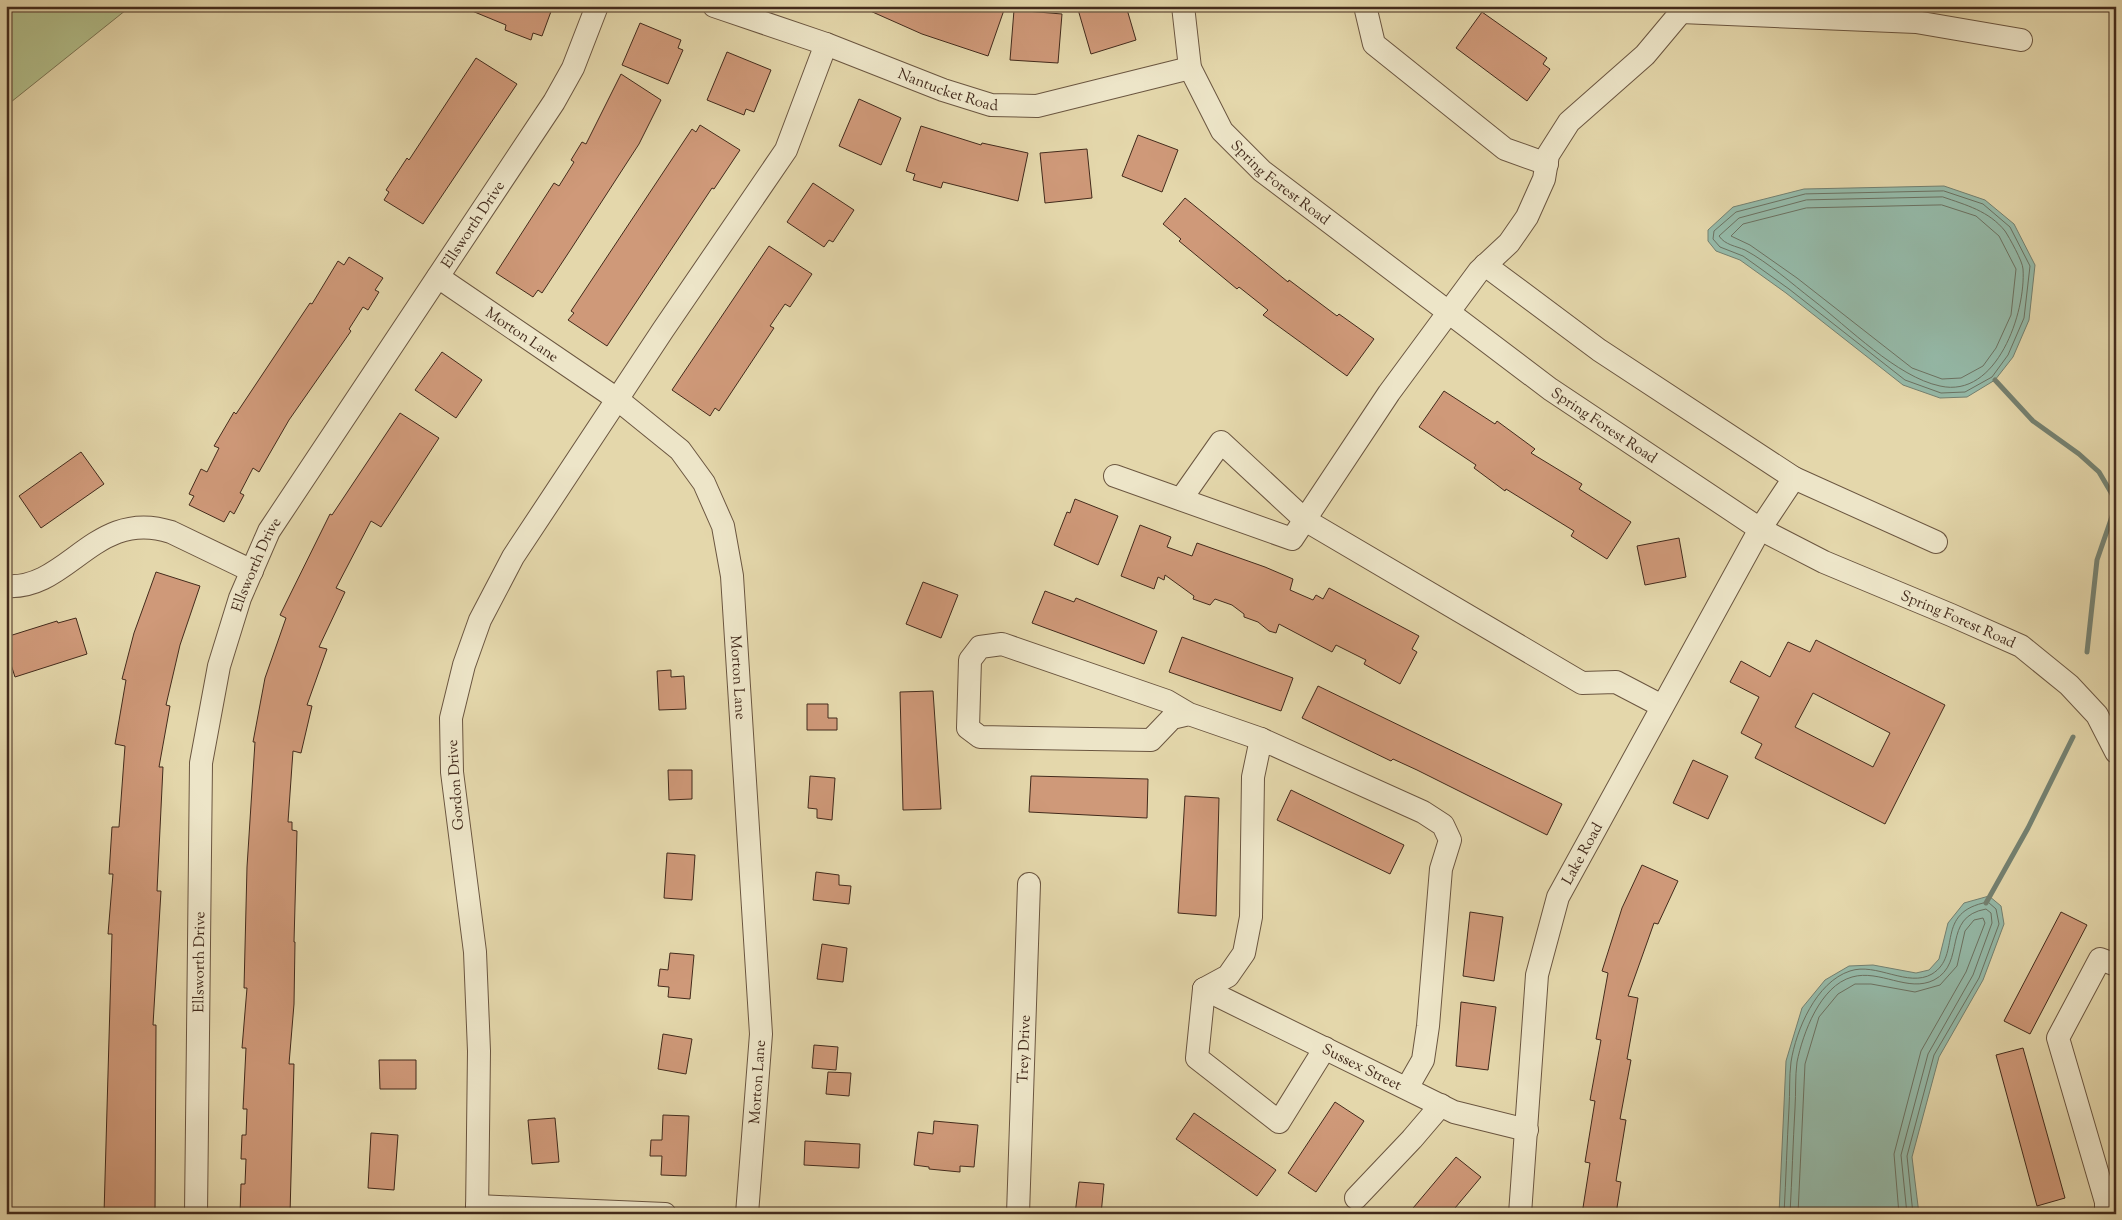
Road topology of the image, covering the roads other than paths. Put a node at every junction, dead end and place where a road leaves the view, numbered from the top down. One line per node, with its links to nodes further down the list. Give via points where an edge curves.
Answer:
1 (596, 6): 11 (street, Ellsworth Drive, via 573,68 554,102)
2 (714, 6): 7 (street, Nantucket Road)
3 (1183, 6): 8 (street, Spring Forest Road)
4 (1365, 6): 9 (street, via 1374,44 1505,150)
5 (1681, 9): 6 (street, via 1916,22); 9 (street, via 1645,55 1569,122 1548,155)
6 (2021, 40)
7 (826, 44): 8 (street, Nantucket Road, via 943,90 991,105 1037,106); 13 (street, Gordon Drive, via 786,150)
8 (1190, 68): 12 (street, Spring Forest Road, via 1222,131 1262,171)
9 (1547, 164): 10 (street, via 1527,217 1509,243)
10 (1485, 265): 12 (street); 15 (street, via 1599,350)
11 (438, 277): 13 (street, Morton Lane); 20 (street, Ellsworth Drive, via 269,531)
12 (1449, 312): 17 (street, via 1389,393); 18 (street, Spring Forest Road, via 1550,389)
13 (617, 399): 34 (street, Gordon Drive, via 513,557 480,620 464,665 451,718 452,772 475,952 479,1051); 37 (street, Morton Lane, via 680,450 704,483 723,526 732,576 761,1034)
14 (1115, 476): 16 (street)
15 (1794, 478): 18 (street, Lake Road); 19 (street)
16 (1181, 499): 17 (street, via 1292,539); 17 (street, via 1221,442)
17 (1305, 520): 22 (street, via 1582,683 1616,682)
18 (1760, 529): 22 (street, Lake Road); 25 (street, Spring Forest Road, via 1824,562 2021,646 2069,685 2097,715)
19 (1936, 542)
20 (252, 571): 21 (street, via 171,532 134,527 100,540 46,577 19,587); 35 (street, Ellsworth Drive, via 219,666 201,763)
21 (6, 586)
22 (1662, 706): 32 (street, Lake Road, via 1558,897 1536,975)
23 (1189, 714): 23 (street, via 1172,718 1151,740 980,738 968,728 970,660 980,647 1002,644 1167,700); 24 (street)
24 (1261, 739): 28 (street, via 1253,776 1250,917 1244,953 1228,976); 30 (street, via 1423,812 1443,825 1450,840 1441,869 1423,1060)
25 (2116, 752)
26 (1030, 884): 38 (street, Trey Drive)
27 (2116, 965): 40 (street, via 2100,959 2058,1038 2106,1202)
28 (1204, 988): 29 (street, Sussex Street); 29 (street, via 1197,1058 1279,1122)
29 (1325, 1048): 30 (street, Sussex Street)
30 (1407, 1088): 31 (street, Sussex Street)
31 (1441, 1105): 32 (street, Sussex Street, via 1454,1112); 33 (street)
32 (1526, 1130): 39 (street, Lake Road)
33 (1356, 1198)
34 (477, 1210): 36 (street)
35 (196, 1214)
36 (665, 1214)
37 (747, 1214)
38 (1018, 1214)
39 (1520, 1214)
40 (2106, 1214)

